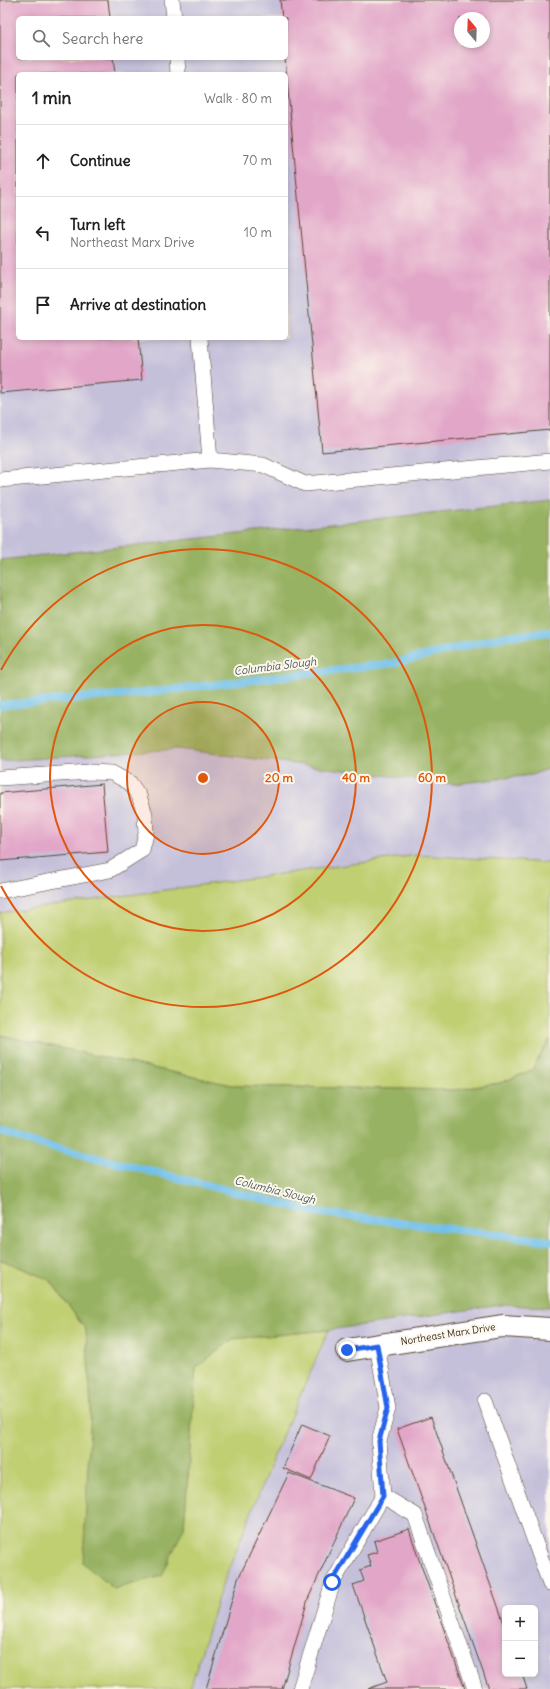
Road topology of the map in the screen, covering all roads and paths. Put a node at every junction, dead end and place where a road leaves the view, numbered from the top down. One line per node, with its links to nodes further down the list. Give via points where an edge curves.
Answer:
1 (172, 0): 2 (lane)
2 (174, 16)
3 (177, 60): 4 (lane)
4 (178, 72)
5 (200, 340): 6 (lane)
6 (210, 460): 7 (lane, via 263,465 305,484); 8 (lane)
7 (550, 461)
8 (0, 480)
9 (0, 778): 10 (lane, via 112,773 130,784 139,796 145,814 146,834 142,850 110,870)
10 (0, 891)
11 (550, 1328): 12 (street, Northeast Marx Drive, via 502,1326)
12 (377, 1345): 13 (street, Northeast Marx Drive); 15 (lane, via 388,1408 379,1441)
13 (347, 1350)
14 (485, 1401): 16 (lane)
15 (383, 1496): 17 (lane, via 332,1582); 18 (lane, via 415,1514)
16 (550, 1584)
17 (300, 1689)
18 (475, 1689)

